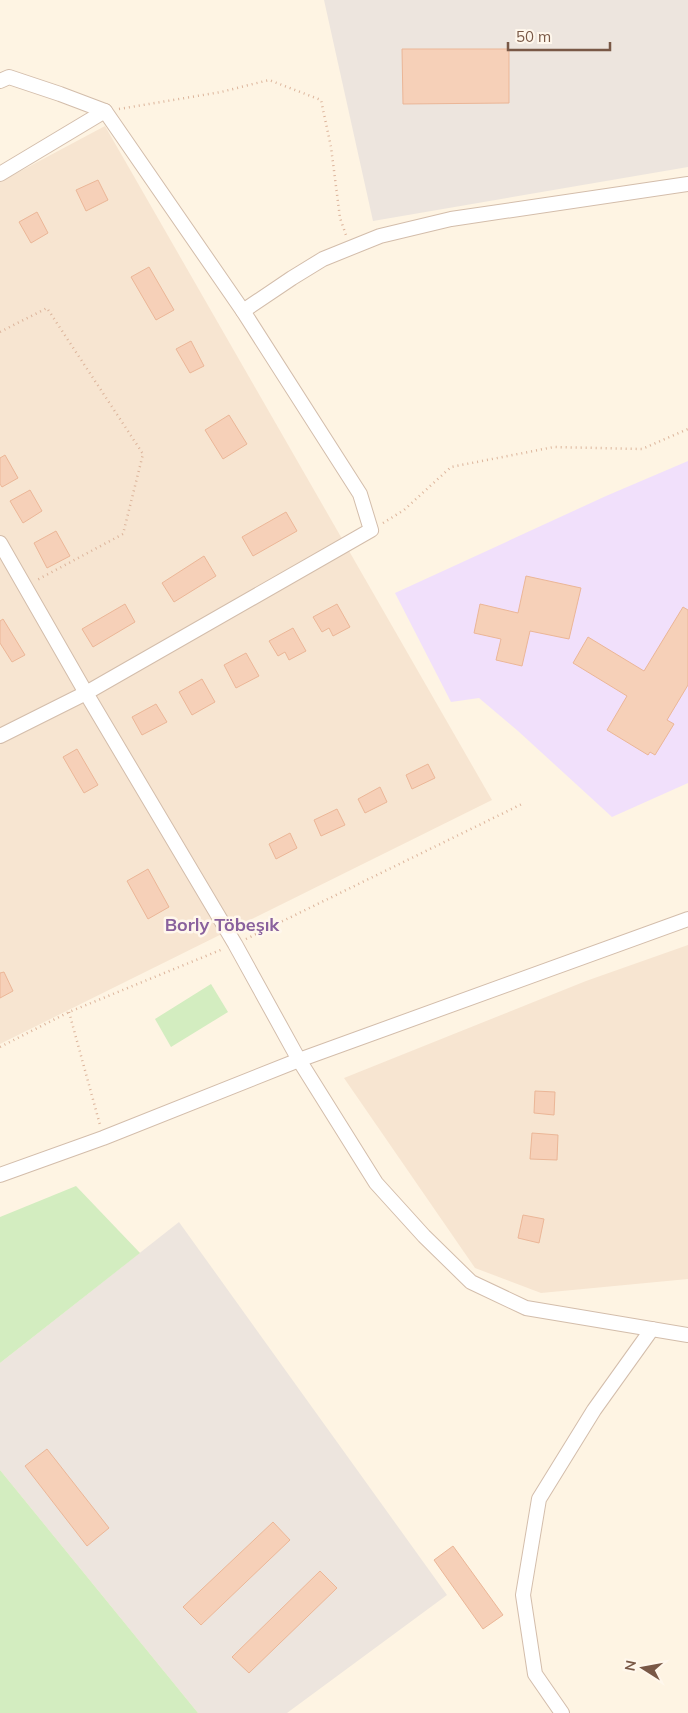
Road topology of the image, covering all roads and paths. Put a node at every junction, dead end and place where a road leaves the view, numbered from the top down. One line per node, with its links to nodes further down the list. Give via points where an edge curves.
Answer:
1 (0, 81): 2 (street, via 9,77)
2 (105, 111): 3 (street); 5 (path, via 221,92 270,80 321,100 340,218); 6 (street)
3 (0, 174)
4 (688, 184): 5 (street, via 451,219 380,236)
5 (350, 248): 6 (street, via 323,259)
6 (243, 311): 9 (street, via 360,494)
7 (0, 332): 11 (path, via 47,308 143,454 123,534)
8 (688, 430): 9 (path, via 642,448 554,447 450,467 404,510)
9 (371, 530): 12 (street)
10 (0, 543): 11 (street)
11 (25, 587): 12 (street)
12 (86, 693): 13 (street); 16 (street)
13 (0, 736)
14 (522, 804): 16 (path)
15 (688, 919): 19 (street)
16 (235, 944): 17 (path); 19 (street)
17 (69, 1012): 18 (path); 20 (path)
18 (0, 1047)
19 (299, 1060): 20 (street); 22 (street, via 376,1183 471,1282 526,1308)
20 (103, 1138): 21 (street)
21 (0, 1175)
22 (652, 1329): 23 (street); 24 (street, via 594,1410 539,1499 523,1595 535,1674)
23 (688, 1335)
24 (562, 1713)

